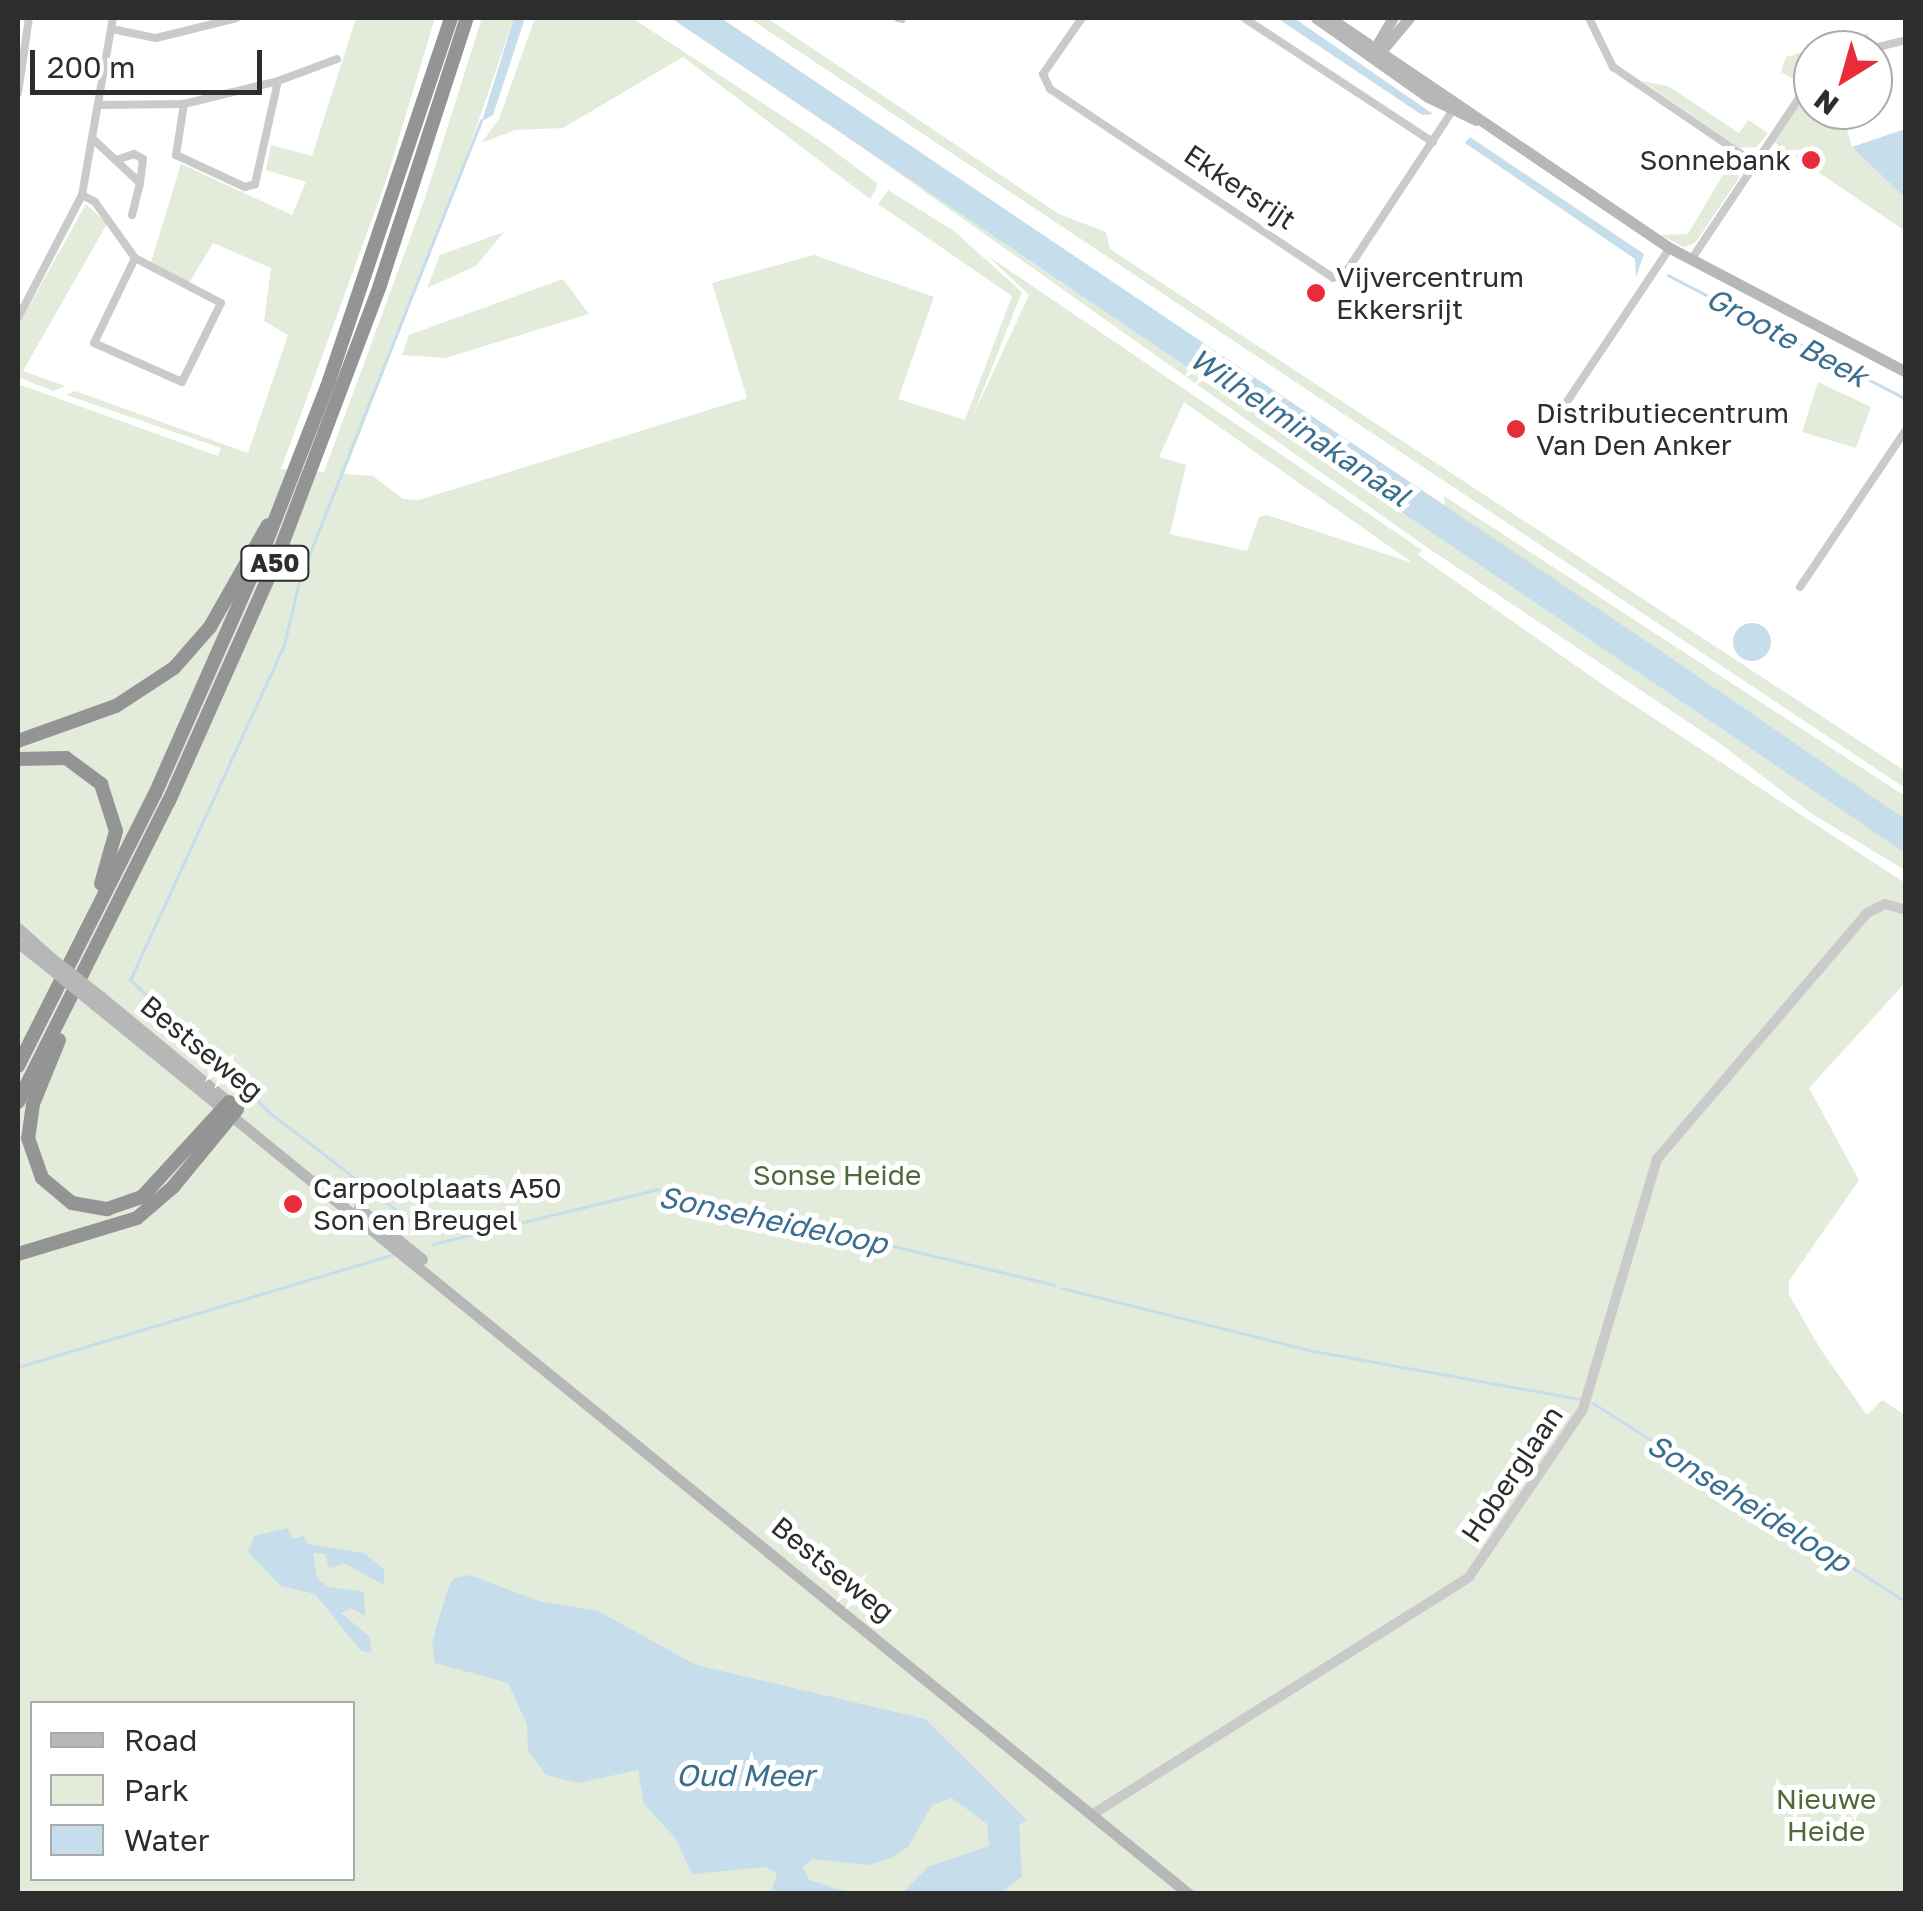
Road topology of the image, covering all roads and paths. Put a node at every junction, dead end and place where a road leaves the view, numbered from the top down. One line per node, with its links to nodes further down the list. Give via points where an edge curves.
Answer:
1 (29, 18): 17 (street)
2 (113, 18): 13 (street)
3 (237, 18): 13 (street, via 156,38)
4 (451, 18): 36 (highway, A50, via 415,138)
5 (468, 18): 44 (highway, A50, via 380,285 277,558)
6 (1082, 18): 23 (street, Ekkersrijt, via 1043,74 1050,88 1326,276 1340,276)
7 (1244, 18): 23 (street)
8 (1316, 18): 14 (main road)
9 (1330, 18): 14 (main road)
10 (1393, 18): 14 (main road)
11 (1409, 18): 14 (main road)
12 (1589, 18): 25 (street, via 1612,66)
13 (112, 29): 19 (street)
14 (1377, 53): 21 (main road)
15 (336, 59): 16 (street)
16 (278, 80): 18 (street); 18 (street, via 251,187 176,155)
17 (18, 93)
18 (184, 104): 19 (street)
19 (98, 105): 22 (street)
20 (1793, 106): 25 (street)
21 (1455, 107): 23 (street, Ekkersrijt); 29 (main road)
22 (93, 139): 24 (street); 27 (street)
23 (1433, 142)
24 (116, 160): 26 (street); 26 (street, via 134,154 143,159)
25 (1754, 164): 31 (street)
26 (140, 183): 28 (street)
27 (82, 195): 30 (street, via 96,202); 32 (street)
28 (132, 215)
29 (1670, 248): 31 (main road); 34 (street)
30 (136, 258): 30 (street, via 221,303 182,382 94,343)
31 (1691, 260): 33 (main road)
32 (18, 318)
33 (1903, 366)
34 (1556, 418)
35 (1906, 430): 37 (street)
36 (280, 508): 38 (highway, A50, via 210,627 174,668 116,706); 45 (highway, A50, via 162,778)
37 (1800, 587)
38 (18, 741)
39 (18, 759): 45 (highway, A50, via 53,755 78,764 101,784 115,818 111,862)
40 (1906, 910): 51 (street, Hoberglaan, via 1886,904 1866,912 1657,1159 1583,1408 1472,1572)
41 (18, 928): 43 (main road, Bestseweg)
42 (18, 943): 43 (main road, Bestseweg)
43 (47, 960): 48 (main road, Bestseweg, bridge)
44 (80, 983): 47 (highway, A50); 48 (highway, A50, via 28,1129 33,1162 53,1190 97,1209 134,1202)
45 (62, 984): 46 (highway, A50)
46 (18, 1066)
47 (18, 1102)
48 (230, 1108): 49 (main road, Bestseweg); 49 (main road, Bestseweg); 50 (highway, via 173,1186 136,1218)
49 (379, 1234): 51 (main road, Bestseweg)
50 (18, 1254)
51 (1093, 1814): 52 (main road, Bestseweg)
52 (1189, 1894)

